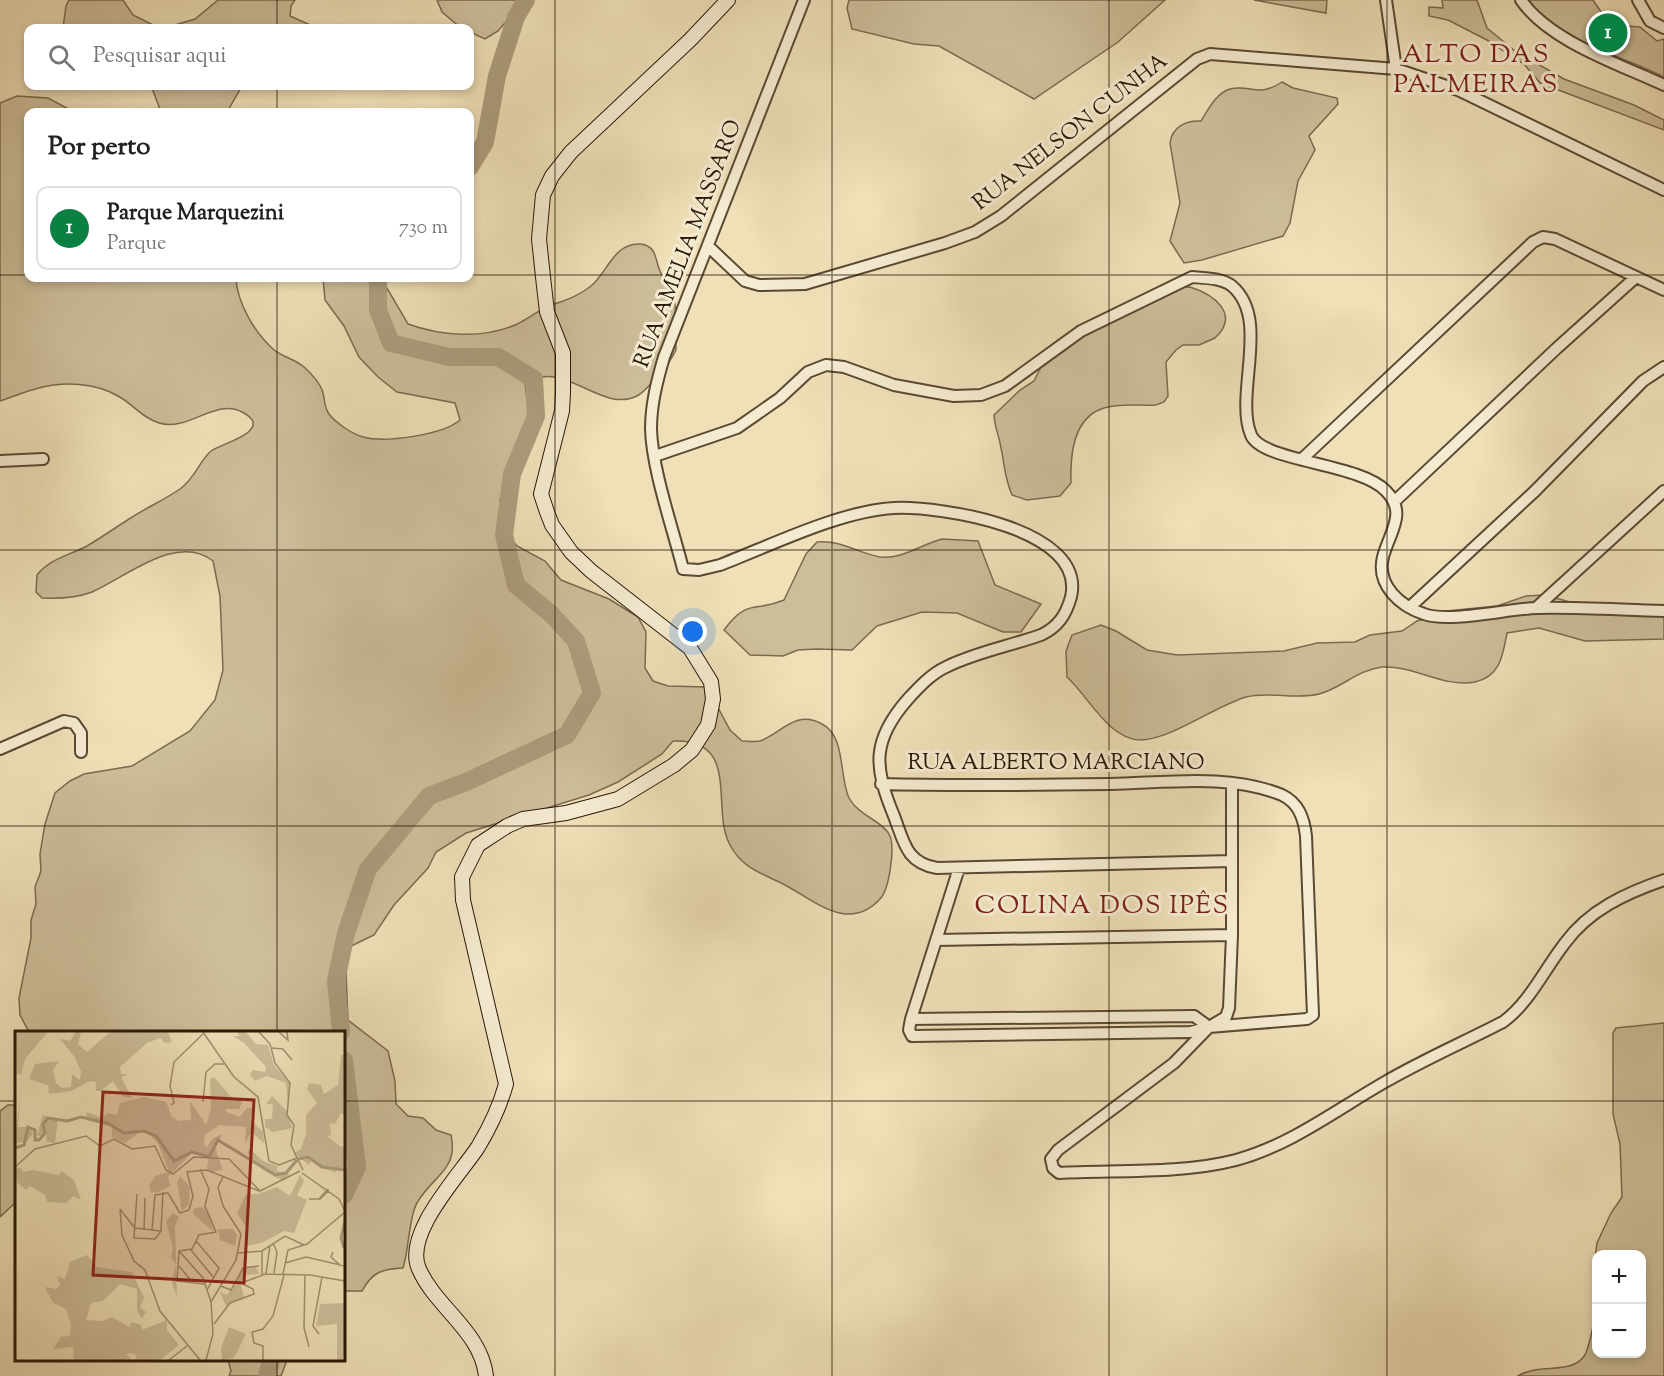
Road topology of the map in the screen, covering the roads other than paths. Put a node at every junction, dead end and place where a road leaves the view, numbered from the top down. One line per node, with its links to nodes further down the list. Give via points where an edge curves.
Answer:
1 (728, 0): 34 (street, via 571,152 543,195 539,239 548,312 562,353 563,392 562,411 541,494 547,512 572,552 591,571 690,648 711,682 713,699 708,725 692,750 674,765 618,799 507,826 478,845 462,877 466,922 506,1084 479,1145 426,1220 415,1253 428,1285 477,1347)
2 (804, 0): 10 (street, RUA AMELIA MASSARO)
3 (1386, 0): 7 (street)
4 (1521, 0): 8 (street, via 1531,15 1561,36)
5 (1638, 0): 6 (street, via 1650,21)
6 (1664, 28)
7 (1396, 69): 9 (street, RUA NELSON CUNHA, via 1458,90); 10 (street, RUA NELSON CUNHA, via 1210,54 1197,59 1001,216 975,232 805,284 759,285 746,281)
8 (1664, 85)
9 (1664, 190)
10 (709, 247): 14 (street, RUA AMELIA MASSARO, via 663,357 653,396 651,430)
11 (1636, 277): 12 (street); 16 (street, via 1555,239 1543,237 1533,242); 19 (street)
12 (1664, 290)
13 (1664, 366): 20 (street, via 1643,381 1535,491)
14 (655, 456): 16 (street, via 737,428 780,398 808,372 826,365 844,367 894,385 954,396 981,395 1005,386 1081,331 1192,277 1212,278 1231,285 1244,304 1250,330 1246,417 1251,437 1264,448); 25 (street, RUA AMELIA MASSARO, via 683,569 720,565 867,511 896,508 947,511 1004,523 1027,533 1056,554 1069,571 1071,597 1054,629 945,667 925,681 898,711 884,732 879,752)
15 (43, 459): 17 (street)
16 (1302, 459): 19 (street, via 1359,474 1385,489)
17 (0, 461)
18 (1664, 491): 21 (street)
19 (1395, 501): 20 (street, via 1397,521 1383,558 1383,577 1391,593)
20 (1410, 607): 21 (street, via 1426,615 1447,617)
21 (1536, 608): 22 (street)
22 (1664, 611)
23 (0, 749): 24 (street, via 64,721 74,723 81,733)
24 (81, 753)
25 (881, 784): 26 (street, RUA ALBERTO MARCIANO); 28 (street, via 910,855 922,866)
26 (1232, 784): 27 (street); 33 (street, RUA ALBERTO MARCIANO, via 1284,796 1304,818 1314,1012 1307,1019)
27 (1232, 861): 28 (street); 30 (street)
28 (960, 868): 31 (street)
29 (1664, 880): 33 (street, via 1595,911 1566,941 1515,1013 1503,1022 1384,1082 1291,1138 1237,1160 1198,1166 1071,1173 1059,1173 1053,1168 1052,1159 1058,1150 1174,1063)
30 (1232, 935): 31 (street); 33 (street, via 1229,1008 1226,1017)
31 (936, 940): 32 (street)
32 (911, 1019): 33 (street, via 1194,1016); 33 (street, RUA ALBERTO MARCIANO, via 912,1036 1190,1032)
33 (1209, 1027)
34 (486, 1376)

